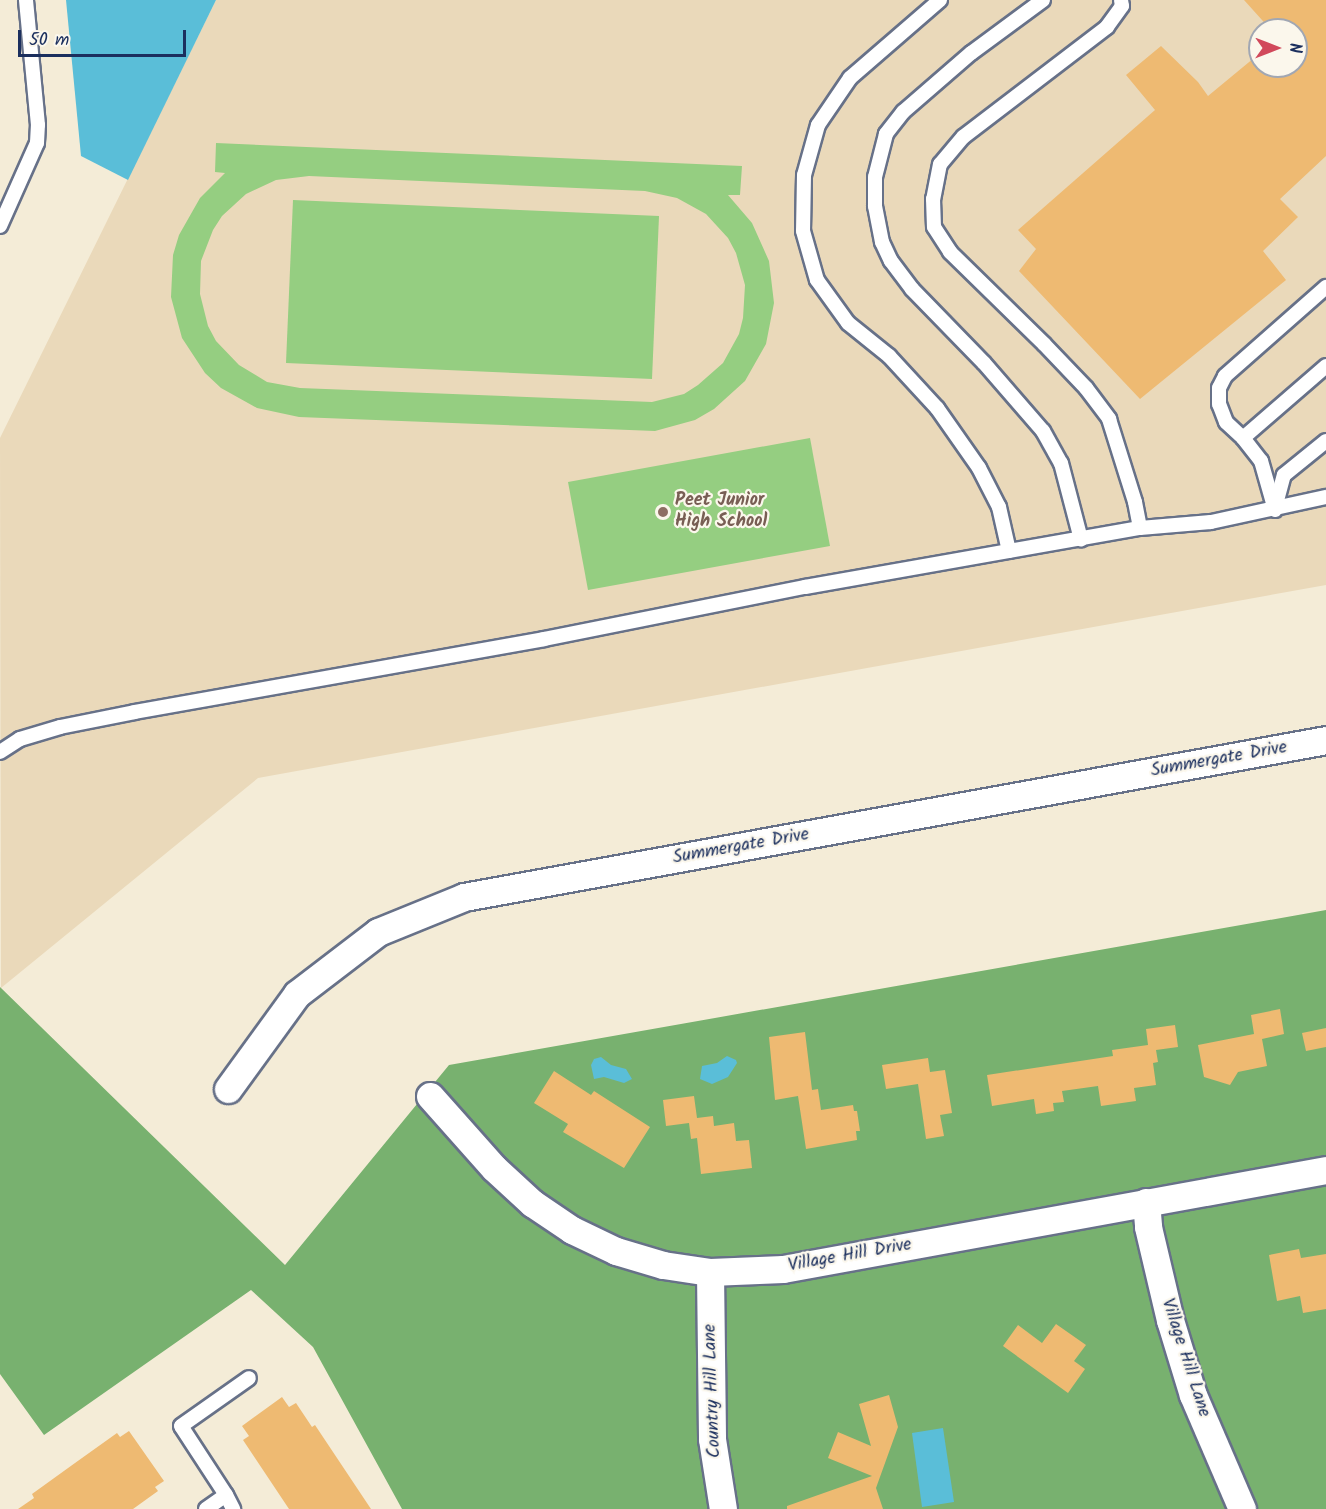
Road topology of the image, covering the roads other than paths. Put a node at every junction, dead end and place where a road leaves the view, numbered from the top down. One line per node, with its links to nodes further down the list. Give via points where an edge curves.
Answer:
1 (26, 0): 5 (lane, via 37,143)
2 (940, 0): 15 (lane, via 850,78 818,125 804,175 803,231 817,280 848,323 889,356 937,408 979,468 999,507)
3 (1042, 0): 14 (lane, via 971,53 903,112 886,134 875,177 875,206 882,242 891,261 912,289 1043,431 1062,463)
4 (1121, 0): 13 (lane, via 1122,6 1107,27 972,130 940,164 933,199 934,227 950,252 1086,388 1109,419)
5 (7, 194): 6 (lane)
6 (0, 226)
7 (1326, 287): 9 (lane, via 1225,376 1219,388 1219,404 1226,422)
8 (1326, 366): 9 (lane)
9 (1243, 438): 12 (lane, via 1261,461)
10 (1326, 441): 12 (lane, via 1284,475)
11 (1326, 497): 12 (lane)
12 (1275, 510): 13 (lane, via 1210,522)
13 (1140, 528): 14 (lane)
14 (1081, 539): 15 (lane)
15 (1009, 551): 17 (lane, via 135,712 20,739)
16 (1326, 741): 18 (street, Summergate Drive, via 464,897 378,932 297,994)
17 (0, 752)
18 (228, 1089)
19 (430, 1096): 22 (street, Village Hill Drive, via 494,1168 532,1203 572,1230 626,1254 663,1265)
20 (1326, 1170): 21 (street, Village Hill Drive)
21 (1146, 1202): 22 (street, Village Hill Drive, via 783,1269); 28 (street, Village Hill Lane, via 1148,1227 1170,1320 1193,1395)
22 (710, 1272): 27 (street, Country Hill Lane, via 712,1439)
23 (249, 1378): 24 (lane, via 181,1426)
24 (226, 1495): 25 (lane); 26 (lane)
25 (206, 1509)
26 (232, 1509)
27 (723, 1509)
28 (1242, 1509)

